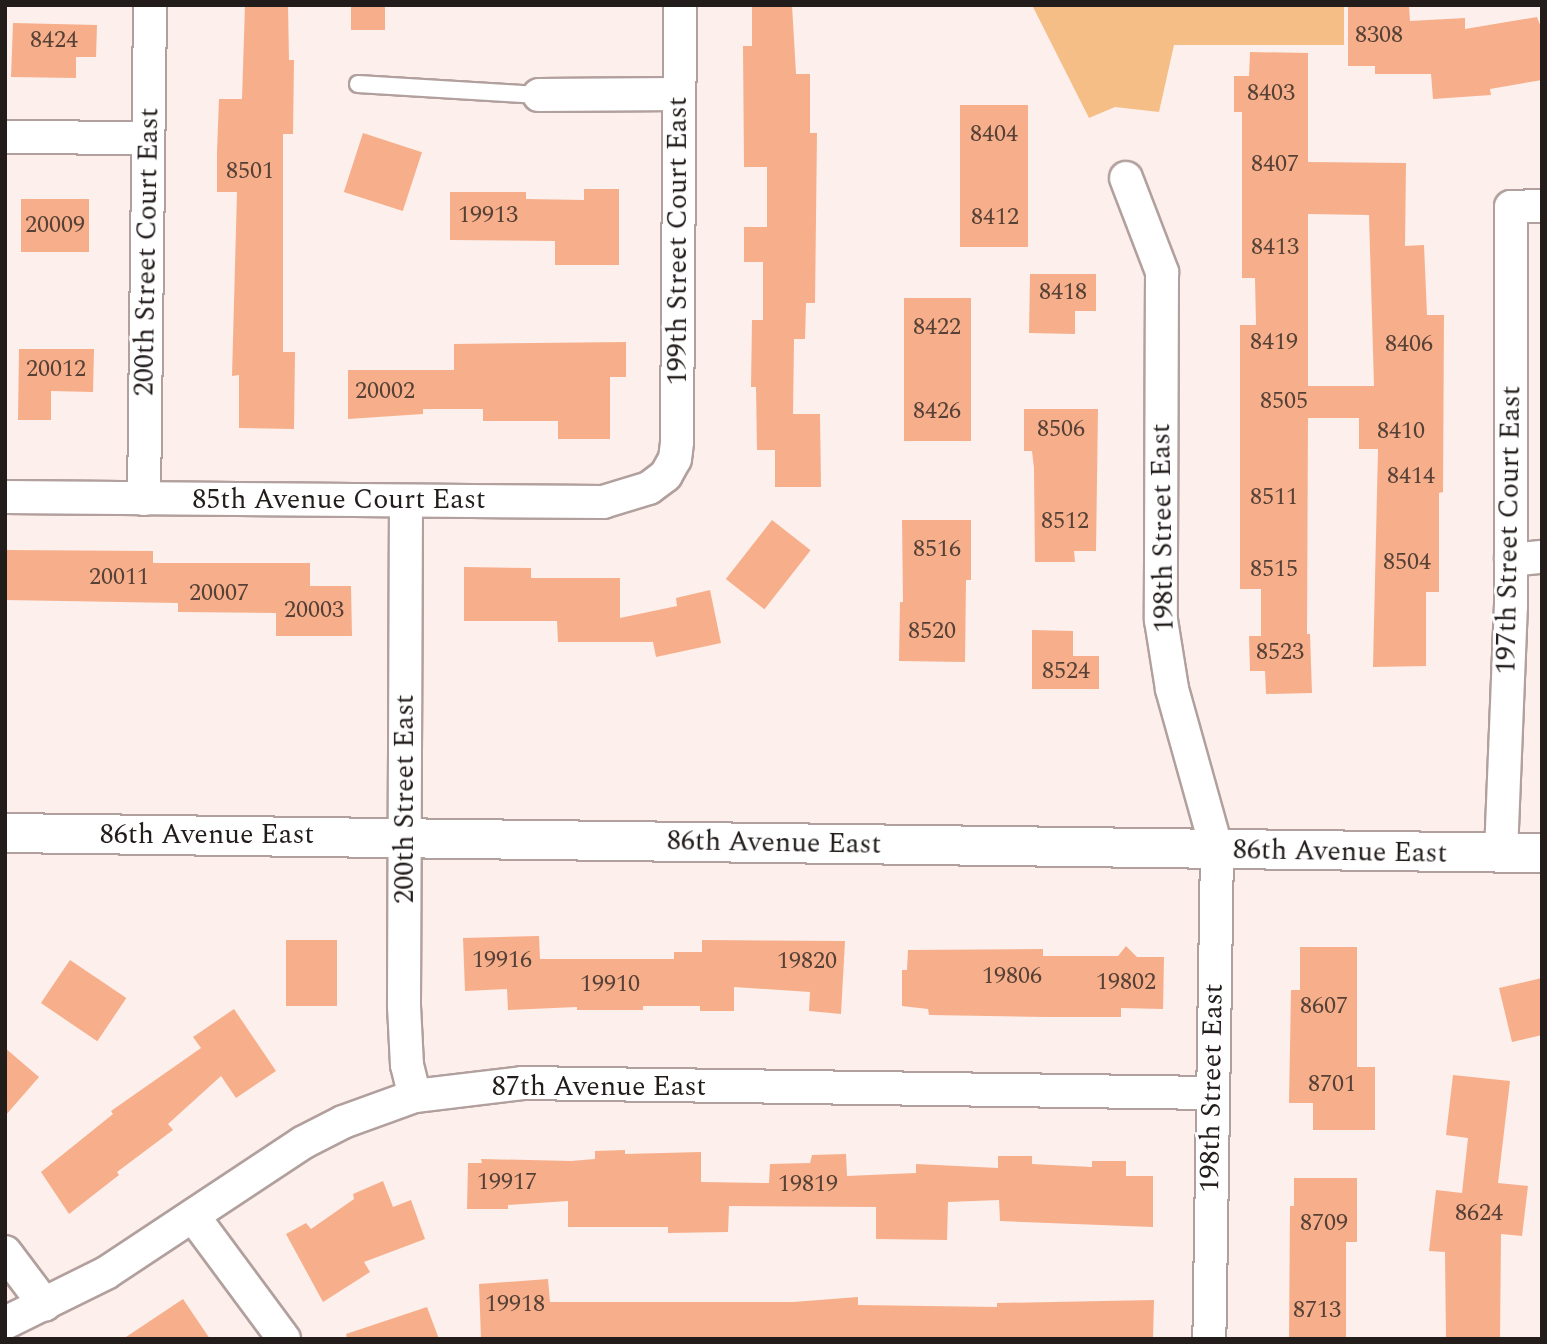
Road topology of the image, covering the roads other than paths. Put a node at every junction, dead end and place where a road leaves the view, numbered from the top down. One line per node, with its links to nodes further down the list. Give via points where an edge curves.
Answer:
1 (150, 5): 7 (street, 200th Street Court East)
2 (680, 5): 4 (street, 199th Street Court East)
3 (358, 84): 5 (lane)
4 (679, 94): 5 (street); 10 (street, 199th Street Court East, via 677,442)
5 (539, 95)
6 (5, 137): 7 (street)
7 (148, 138): 12 (street, 200th Street Court East)
8 (1126, 178): 17 (street, 198th Street East, via 1162,272 1161,620 1172,689)
9 (1526, 206): 14 (street, 197th Street Court East)
10 (666, 475): 13 (street, 85th Avenue Court East, via 649,488 603,502)
11 (5, 497): 12 (street, 85th Avenue Court East)
12 (144, 499): 13 (street, 85th Avenue Court East)
13 (406, 502): 16 (street, 200th Street East)
14 (1526, 559): 18 (street, 197th Street Court East)
15 (5, 833): 16 (street, 86th Avenue East)
16 (406, 836): 17 (street, 86th Avenue East); 21 (street, 200th Street East, via 404,1006 407,1065)
17 (1217, 850): 18 (street, 86th Avenue East); 20 (street, 198th Street East)
18 (1501, 853): 19 (street, 86th Avenue East)
19 (1542, 853)
20 (1212, 1093): 21 (street, 87th Avenue East, via 522,1083); 27 (street, 198th Street East)
21 (415, 1096): 22 (street, 87th Avenue East, via 343,1122 304,1142)
22 (193, 1216): 24 (street, 87th Avenue East, via 106,1273); 26 (street)
23 (5, 1252): 24 (street)
24 (45, 1305): 25 (street, 87th Avenue East)
25 (5, 1323)
26 (284, 1339)
27 (1209, 1339)

